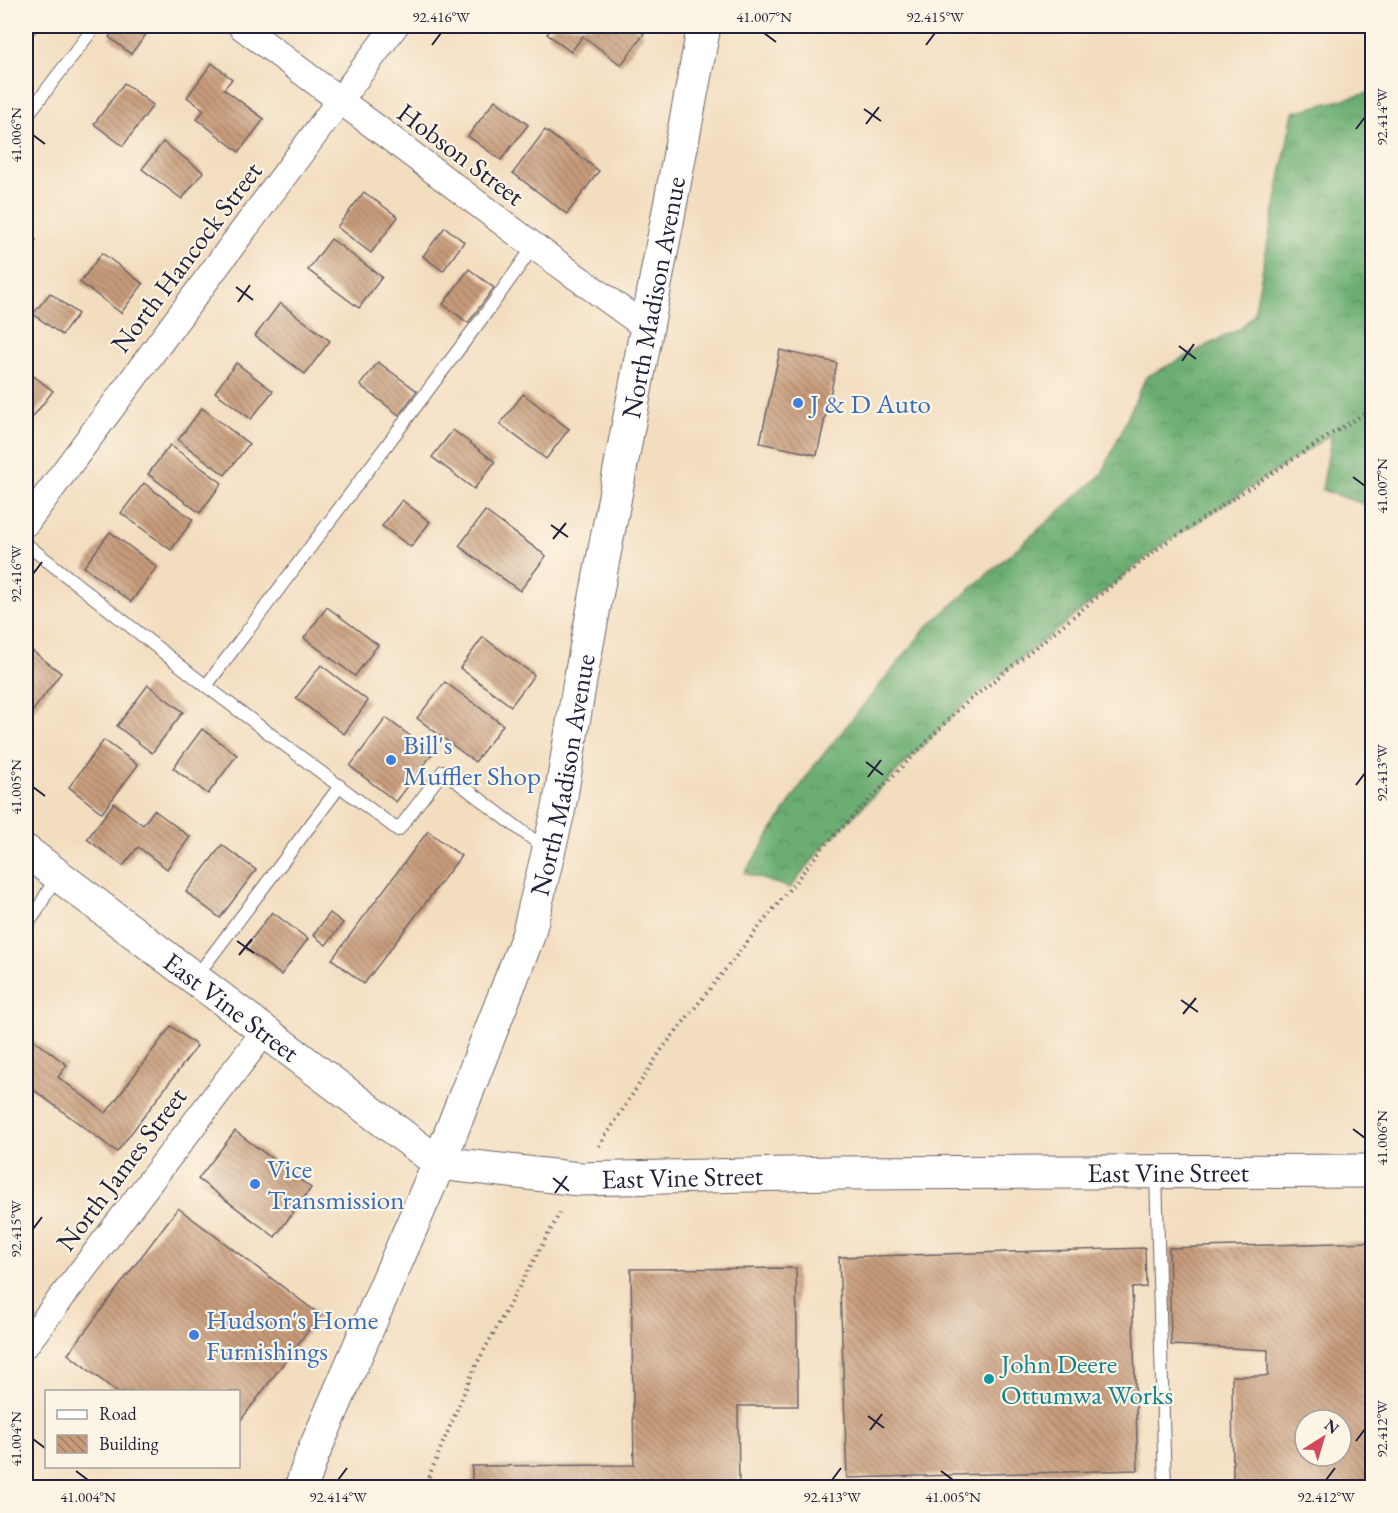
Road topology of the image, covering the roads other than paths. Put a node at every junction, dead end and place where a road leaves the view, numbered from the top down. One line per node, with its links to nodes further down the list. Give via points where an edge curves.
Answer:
1 (95, 26): 6 (lane)
2 (242, 26): 5 (street, Hobson Street)
3 (395, 26): 5 (street, North Hancock Street)
4 (704, 26): 8 (main road, North Madison Avenue)
5 (340, 100): 7 (street, Hobson Street); 9 (street, North Hancock Street)
6 (26, 117)
7 (534, 246): 8 (street, Hobson Street); 11 (lane)
8 (647, 328): 14 (main road, North Madison Avenue)
9 (26, 523)
10 (26, 544): 11 (lane)
11 (206, 686): 12 (lane)
12 (340, 786): 14 (lane, via 398,831 443,771); 17 (lane)
13 (26, 851): 15 (street, East Vine Street)
14 (548, 851): 19 (main road, North Madison Avenue, via 528,936)
15 (57, 875): 16 (lane); 17 (street, East Vine Street)
16 (26, 926)
17 (195, 978): 18 (street, East Vine Street)
18 (265, 1031): 19 (street, East Vine Street); 22 (street, North James Street)
19 (439, 1163): 21 (main road, East Vine Street, via 579,1179); 23 (main road, North Madison Avenue)
20 (1372, 1171): 21 (main road, East Vine Street)
21 (1156, 1172): 24 (lane)
22 (26, 1344)
23 (301, 1488)
24 (1165, 1488)

